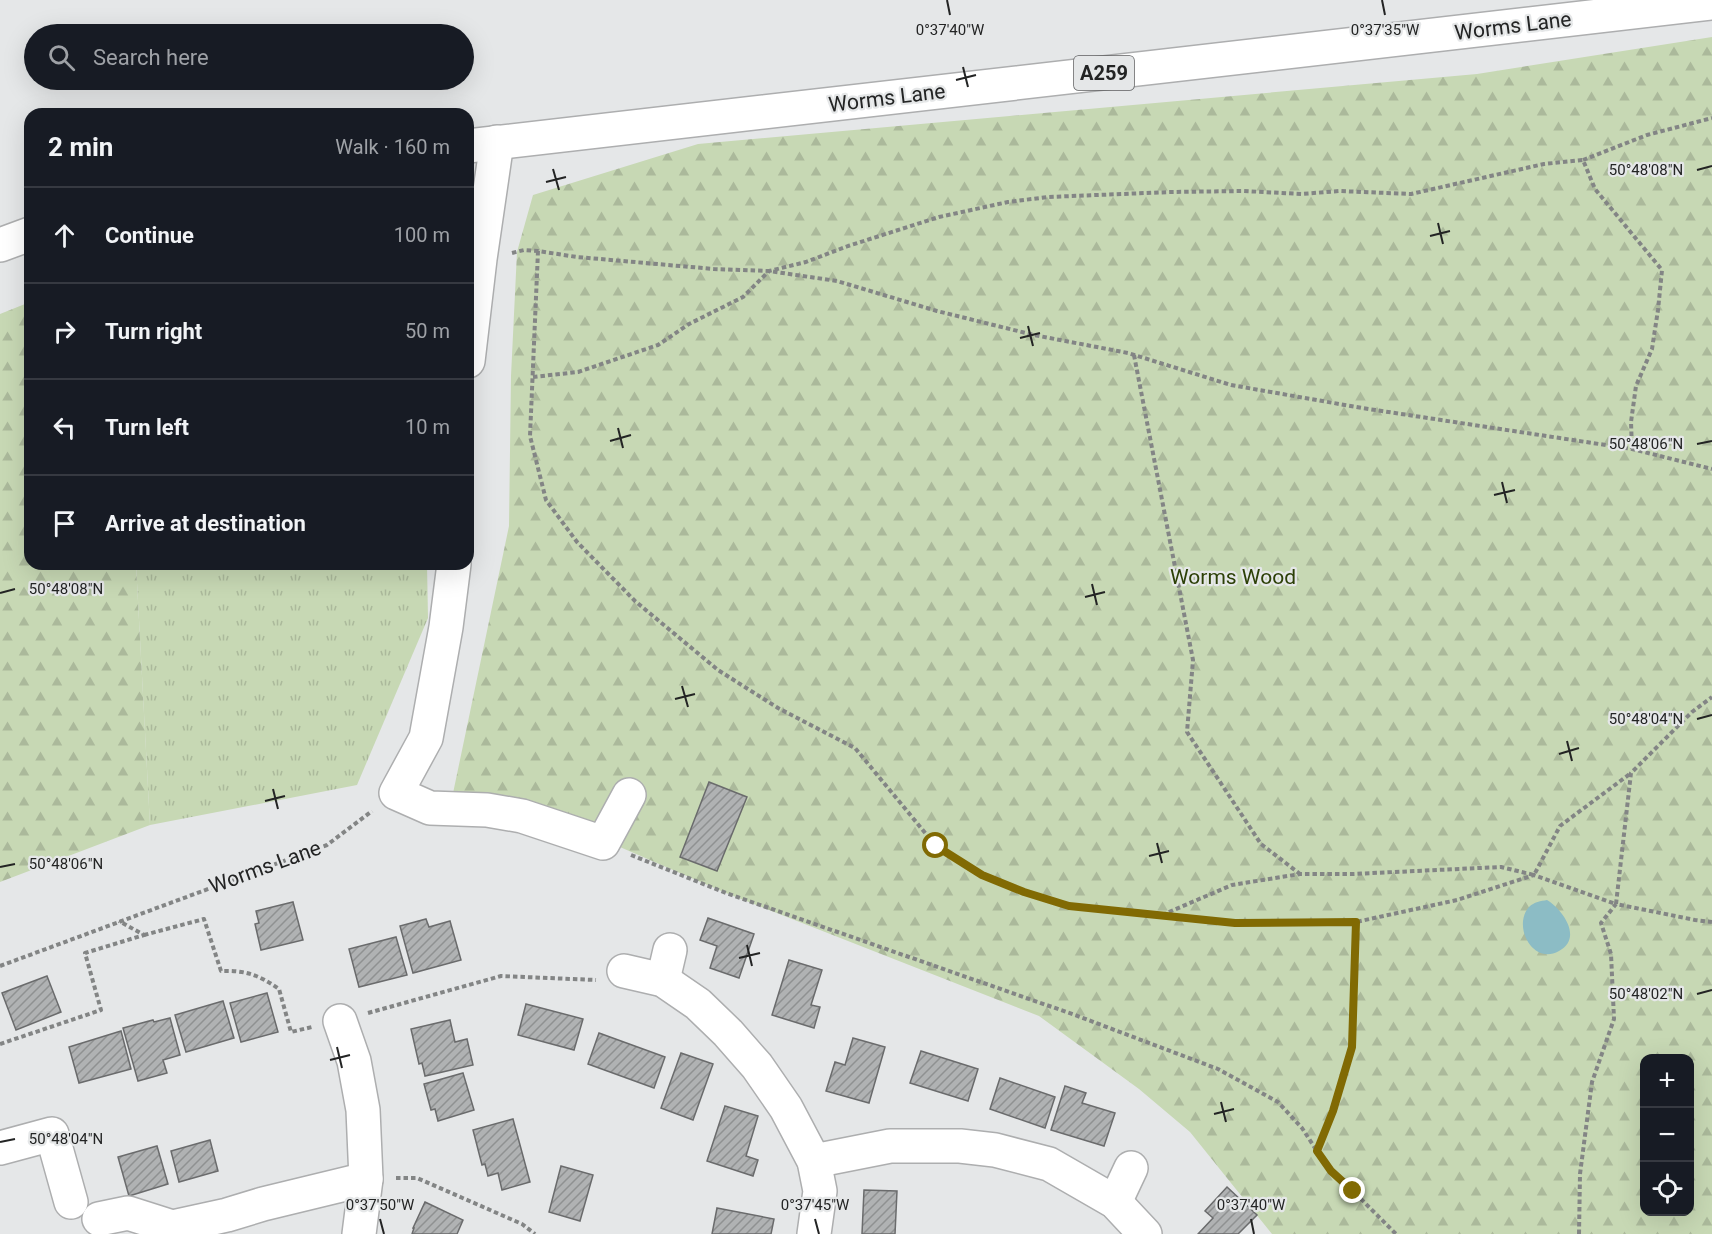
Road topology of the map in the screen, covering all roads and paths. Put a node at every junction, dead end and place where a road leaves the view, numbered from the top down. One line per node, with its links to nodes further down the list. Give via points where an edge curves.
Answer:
1 (1712, 3): 3 (street, Worms Lane / A259)
2 (1712, 118): 4 (path, via 1647,135)
3 (482, 144): 10 (street, Worms Lane, via 480,259)
4 (1583, 160): 9 (path, via 1544,164 1411,194 1223,191 1091,194 1018,201 939,217); 13 (path, via 1595,189 1662,270 1652,349 1636,386 1630,422)
5 (24, 236): 6 (street)
6 (0, 244)
7 (524, 250): 8 (path)
8 (538, 251): 9 (path); 12 (path)
9 (769, 271): 11 (path, via 837,281 937,311); 12 (path, via 743,297 689,324 658,345 578,372)
10 (474, 310)
11 (1134, 355): 13 (path, via 1231,385); 21 (path, via 1193,660 1187,732 1261,844)
12 (533, 377): 24 (path, via 530,436 546,500 578,542 635,601 718,670 778,708 855,748 936,846 982,875 1069,906)
13 (1632, 449): 14 (path)
14 (1712, 469)
15 (453, 570): 18 (street, via 426,738)
16 (1712, 697): 17 (path)
17 (1631, 773): 22 (path, via 1560,826); 23 (path)
18 (396, 793): 20 (street, via 430,808 522,816); 25 (path, Worms Lane, via 327,845)
19 (630, 795): 20 (street)
20 (603, 843): 34 (path, via 726,893 1218,1069 1278,1102)
21 (1300, 874): 22 (path, via 1501,867); 24 (path, via 1232,885)
22 (1534, 875): 23 (path); 26 (path, via 1457,900)
23 (1616, 904): 27 (path); 46 (path, via 1601,923 1611,954 1614,1019 1592,1082 1580,1174)
24 (1161, 915): 26 (path, via 1235,923)
25 (119, 921): 28 (path); 29 (path, Worms Lane)
26 (1356, 922): 34 (path, via 1352,1047)
27 (1712, 922)
28 (144, 935): 31 (path, via 204,919 220,971 250,973 279,989 291,1032); 32 (path, via 86,953 101,1010)
29 (0, 966)
30 (624, 971): 31 (path, via 606,980 501,976); 35 (street, via 667,965 698,1004 758,1066)
31 (340, 1021): 37 (street, via 354,1061 363,1110)
32 (0, 1044)
33 (0, 1148): 38 (street, via 51,1134)
34 (1317, 1151): 45 (path, via 1331,1171)
35 (814, 1161): 39 (street, via 890,1146 983,1149 1049,1164); 43 (street, via 820,1191)
36 (1131, 1168): 39 (street)
37 (366, 1179): 40 (street, via 172,1227 128,1213); 41 (street); 42 (path, via 417,1178 522,1224)
38 (71, 1202)
39 (1115, 1202): 44 (street)
40 (99, 1219)
41 (360, 1234)
42 (535, 1234)
43 (814, 1234)
44 (1145, 1234)
45 (1396, 1234)
46 (1580, 1234)

